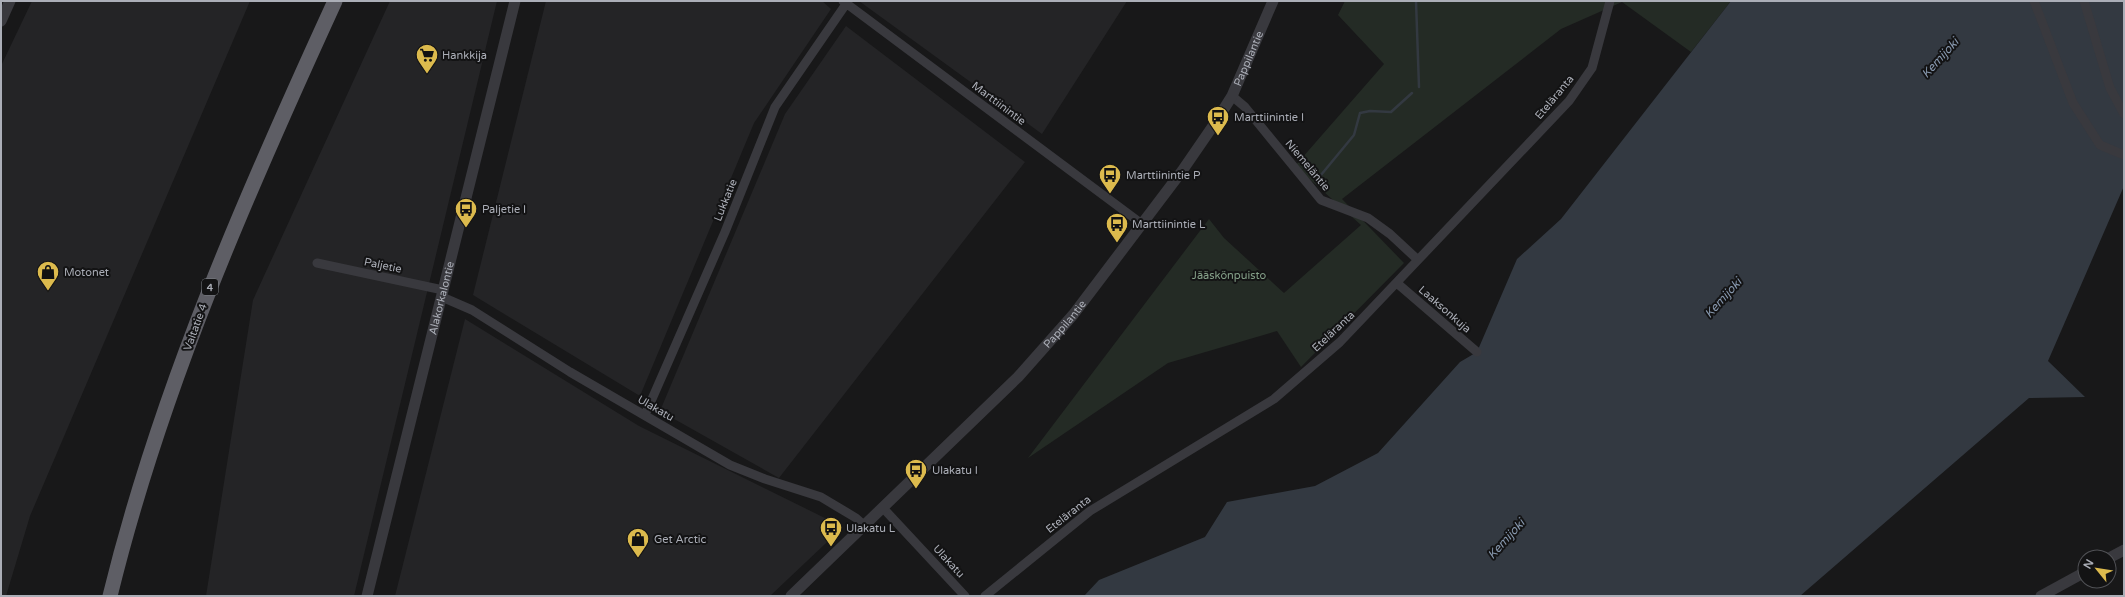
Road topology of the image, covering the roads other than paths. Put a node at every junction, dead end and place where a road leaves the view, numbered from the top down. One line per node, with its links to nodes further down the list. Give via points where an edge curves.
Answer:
1 (10, 1): 9 (street)
2 (335, 1): 23 (highway, Valtatie 4 / 4, via 261,163 207,292 160,424)
3 (515, 1): 17 (street, Alakorkalontie)
4 (1274, 1): 10 (street, Pappilantie)
5 (1610, 1): 14 (street, Eteläranta, via 1592,68 1569,101)
6 (2034, 1): 12 (street, via 2073,103 2100,146)
7 (2084, 1): 11 (street, via 2110,88)
8 (845, 2): 13 (street, Marttiinintie); 19 (street, Lukkatie, via 775,107 725,232)
9 (1, 21)
10 (1232, 96): 13 (street, Pappilantie, via 1195,154); 14 (street, Niemeläntie, via 1245,107 1321,200 1368,218)
11 (2124, 114)
12 (2124, 155)
13 (1142, 224): 20 (street, Pappilantie, via 1072,315 1018,377)
14 (1418, 260): 16 (street, Eteläranta)
15 (317, 264): 17 (street, Paljetie)
16 (1398, 284): 18 (street, Laaksonkuja); 27 (street, Eteläranta, via 1340,342 1274,399 1090,511)
17 (442, 294): 19 (street, Ulakatu); 24 (street, Alakorkalontie)
18 (1477, 352)
19 (645, 415): 21 (street, Ulakatu, via 730,464 765,480 821,497 856,518)
20 (883, 508): 21 (street, Pappilantie); 26 (street, Ulakatu)
21 (864, 526): 25 (street, Pappilantie)
22 (2077, 576): 28 (street)
23 (110, 596)
24 (367, 596)
25 (791, 596)
26 (965, 596)
27 (985, 596)
28 (2041, 596)

